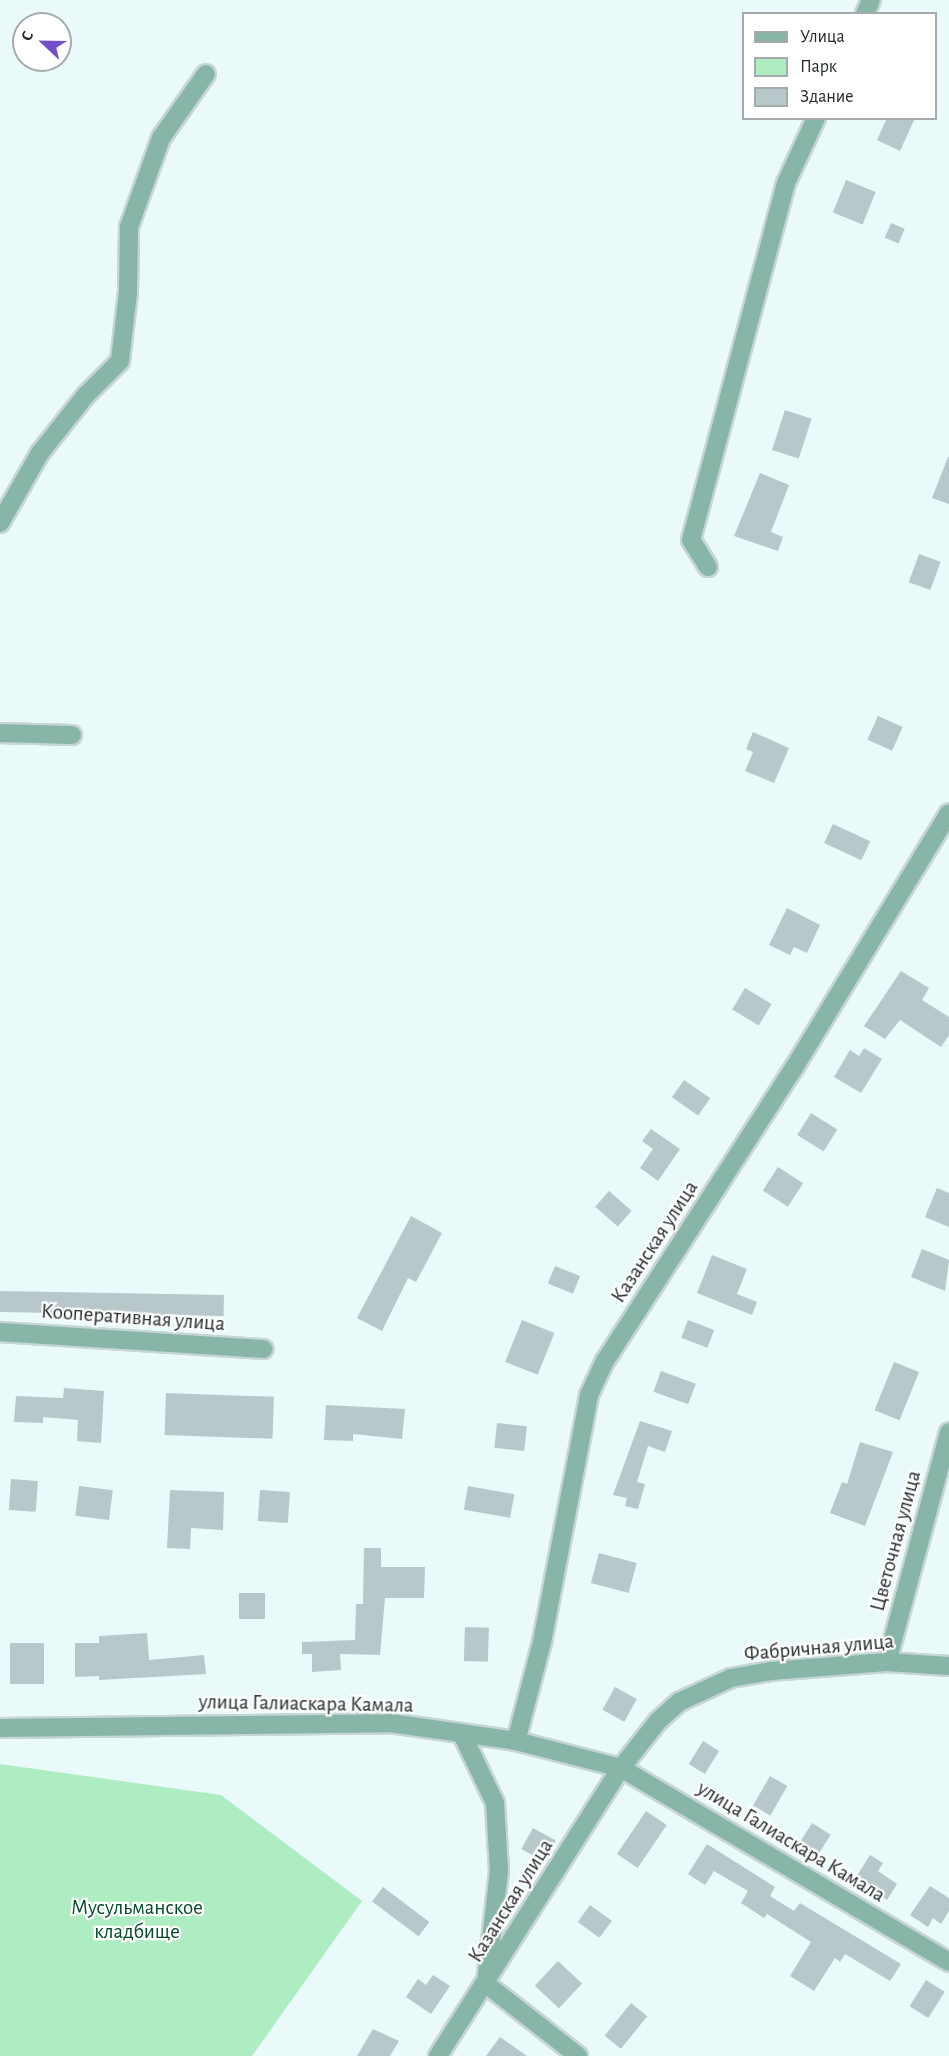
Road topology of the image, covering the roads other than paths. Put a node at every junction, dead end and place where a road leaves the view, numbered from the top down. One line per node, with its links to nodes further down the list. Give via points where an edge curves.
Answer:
1 (206, 74): 3 (street, via 161,138 129,227 120,361 86,395 40,453)
2 (815, 120): 4 (street, via 786,183 691,540)
3 (0, 523)
4 (708, 567)
5 (0, 734): 6 (street)
6 (72, 735)
7 (949, 813): 15 (street, Казанская улица, via 794,1068 605,1361 589,1395 542,1642)
8 (0, 1332): 9 (street, Кооперативная улица)
9 (263, 1350)
10 (949, 1432): 11 (street, Цветочная улица)
11 (887, 1662): 12 (street, Фабричная улица); 16 (street, Фабричная улица, via 770,1671 730,1678 704,1688 679,1702 658,1721)
12 (949, 1666)
13 (0, 1728): 14 (street, улица Галиаскара Камала, via 390,1723)
14 (462, 1734): 15 (street, улица Галиаскара Камала); 18 (street, via 495,1803 499,1871)
15 (516, 1741): 16 (street, улица Галиаскара Камала)
16 (621, 1768): 17 (street, улица Галиаскара Камала); 18 (street, Казанская улица)
17 (949, 1962)
18 (486, 1984): 19 (street, Казанская улица); 20 (street)
19 (438, 2056)
20 (578, 2056)

